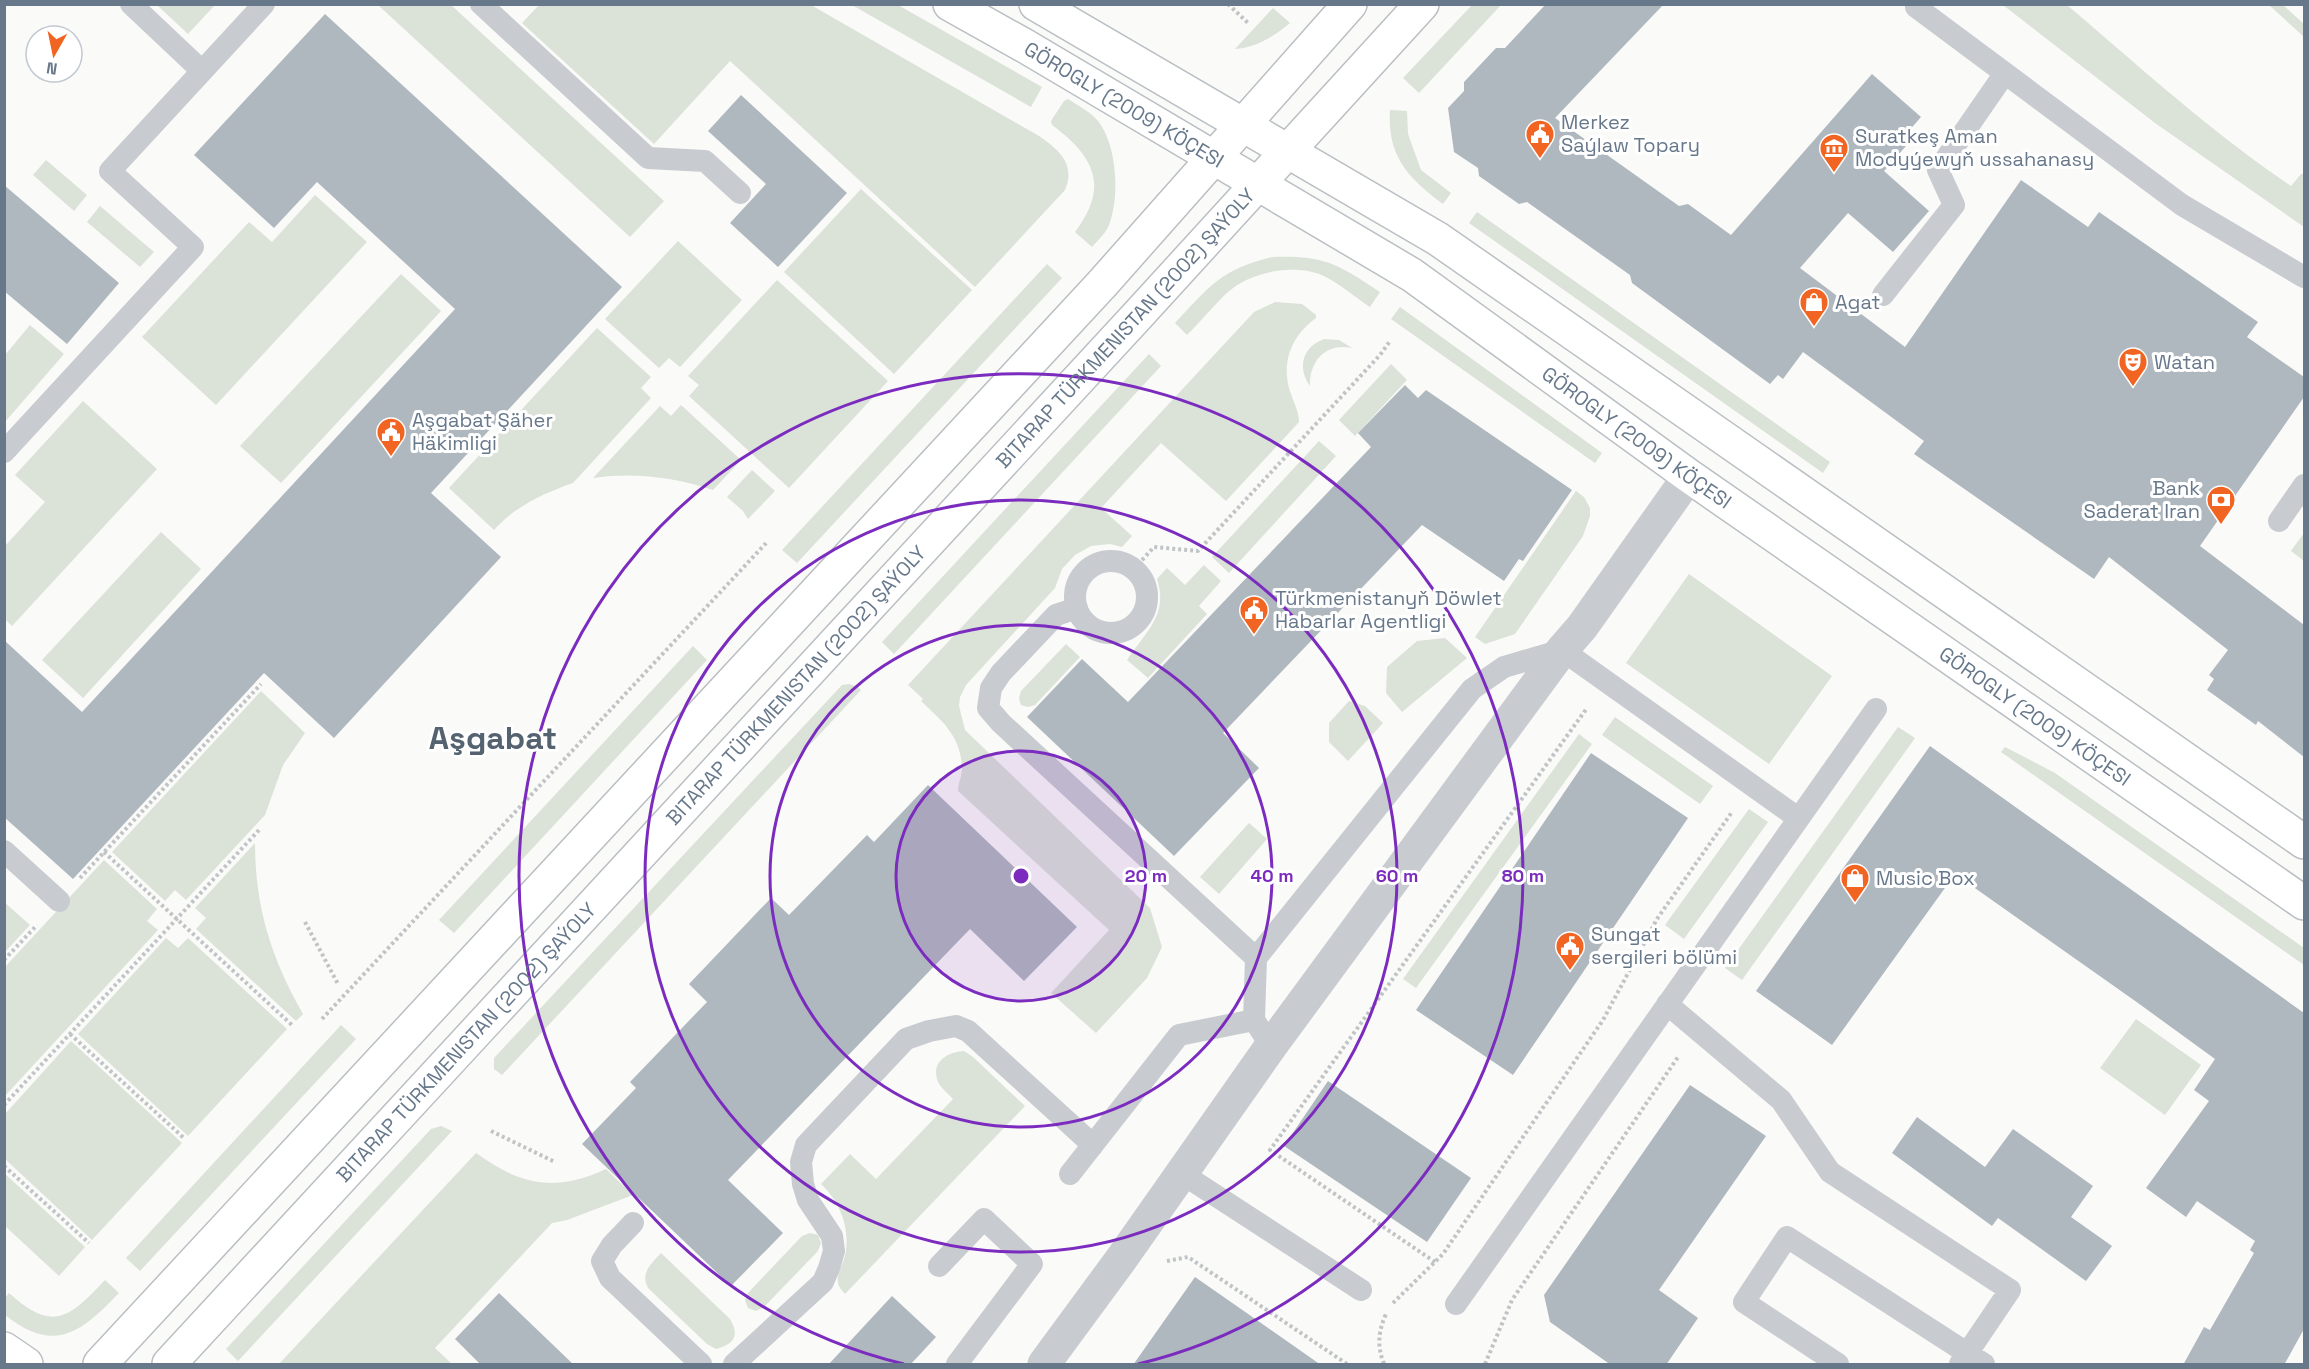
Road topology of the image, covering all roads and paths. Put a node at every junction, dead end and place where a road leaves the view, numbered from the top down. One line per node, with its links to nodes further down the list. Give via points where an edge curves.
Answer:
1 (131, 4): 11 (lane)
2 (264, 4): 11 (lane)
3 (481, 4): 17 (lane, via 648,158 705,160)
4 (950, 4): 15 (street, GÖROGLY (2009) KÖÇESI)
5 (1036, 4): 13 (street, GÖROGLY (2009) KÖÇESI)
6 (1228, 4): 10 (path)
7 (1350, 4): 13 (street)
8 (1422, 4): 14 (street, BITARAP TÜRKMENISTAN (2002) ŞAÝOLY)
9 (1916, 7): 12 (lane)
10 (1248, 23)
11 (202, 71): 21 (lane, via 110,171 193,247)
12 (2005, 74): 18 (lane, via 2182,205); 19 (lane, via 1938,170 1954,205)
13 (1242, 124): 14 (street, GÖROGLY (2009) KÖÇESI); 15 (street)
14 (1287, 151): 16 (street, BITARAP TÜRKMENISTAN (2002) ŞAÝOLY); 35 (street, GÖROGLY (2009) KÖÇESI, via 1438,239)
15 (1214, 158): 16 (street, GÖROGLY (2009) KÖÇESI); 69 (street, via 1094,293)
16 (1257, 184): 22 (street, GÖROGLY (2009) KÖÇESI, via 1412,275); 70 (street, BITARAP TÜRKMENISTAN (2002) ŞAÝOLY)
17 (740, 193)
18 (2304, 277)
19 (1883, 295)
20 (1390, 341): 26 (path, via 1198,551 1154,547)
21 (4, 452)
22 (1689, 476): 28 (street); 39 (street, GÖROGLY (2009) KÖÇESI)
23 (2304, 485): 24 (lane)
24 (2279, 521)
25 (768, 541): 46 (path)
26 (1134, 569): 27 (lane, via 1113,561 1089,568 1075,589); 27 (lane, via 1144,580 1147,593 1142,617 1133,626 1122,632 1097,631)
27 (1077, 608): 42 (lane, via 1056,615 1001,673 991,688 988,708)
28 (1562, 650): 32 (lane); 42 (lane, via 1504,667 1472,689); 48 (street)
29 (261, 684): 37 (path)
30 (1594, 698): 62 (path, via 1270,1150)
31 (1876, 709): 33 (lane)
32 (1752, 785): 33 (lane); 62 (path, via 1657,919 1603,1020)
33 (1798, 818): 45 (lane)
34 (260, 829): 40 (path)
35 (2304, 842)
36 (4, 851): 38 (lane)
37 (104, 852): 38 (path); 40 (path)
38 (59, 901): 43 (path)
39 (2304, 903)
40 (176, 919): 47 (path); 49 (path)
41 (305, 922): 44 (path)
42 (1256, 958): 48 (lane)
43 (4, 960)
44 (338, 984)
45 (1667, 1004): 65 (lane); 67 (lane, via 1781,1100 1830,1172 2010,1290)
46 (322, 1019)
47 (292, 1025)
48 (1262, 1033): 54 (lane, via 1179,1035); 57 (street)
49 (70, 1034): 51 (path); 53 (path)
50 (1672, 1066): 77 (path, via 1512,1300)
51 (4, 1105)
52 (491, 1131): 55 (path)
53 (185, 1139)
54 (1093, 1145): 58 (lane); 72 (lane, via 968,1031 956,1026 906,1039 815,1134 801,1162 808,1200 832,1236 834,1251 823,1282)
55 (555, 1162)
56 (4, 1166): 60 (path)
57 (1181, 1173): 64 (lane); 74 (street)
58 (1070, 1174)
59 (633, 1223): 71 (lane, via 602,1261 610,1278)
60 (88, 1243)
61 (1159, 1262): 75 (path, via 1188,1257)
62 (1435, 1262): 76 (path, via 1388,1309 1379,1328 1379,1351)
63 (939, 1266): 73 (lane, via 984,1220 1032,1264)
64 (1360, 1290)
65 (1456, 1304)
66 (4, 1349): 68 (street)
67 (1970, 1361): 78 (lane, via 1787,1237 1744,1302)
68 (26, 1365)
69 (100, 1365)
70 (169, 1365)
71 (701, 1365)
72 (734, 1365)
73 (957, 1365)
74 (1044, 1365)
75 (1347, 1365)
76 (1384, 1365)
77 (1485, 1365)
78 (1838, 1365)

